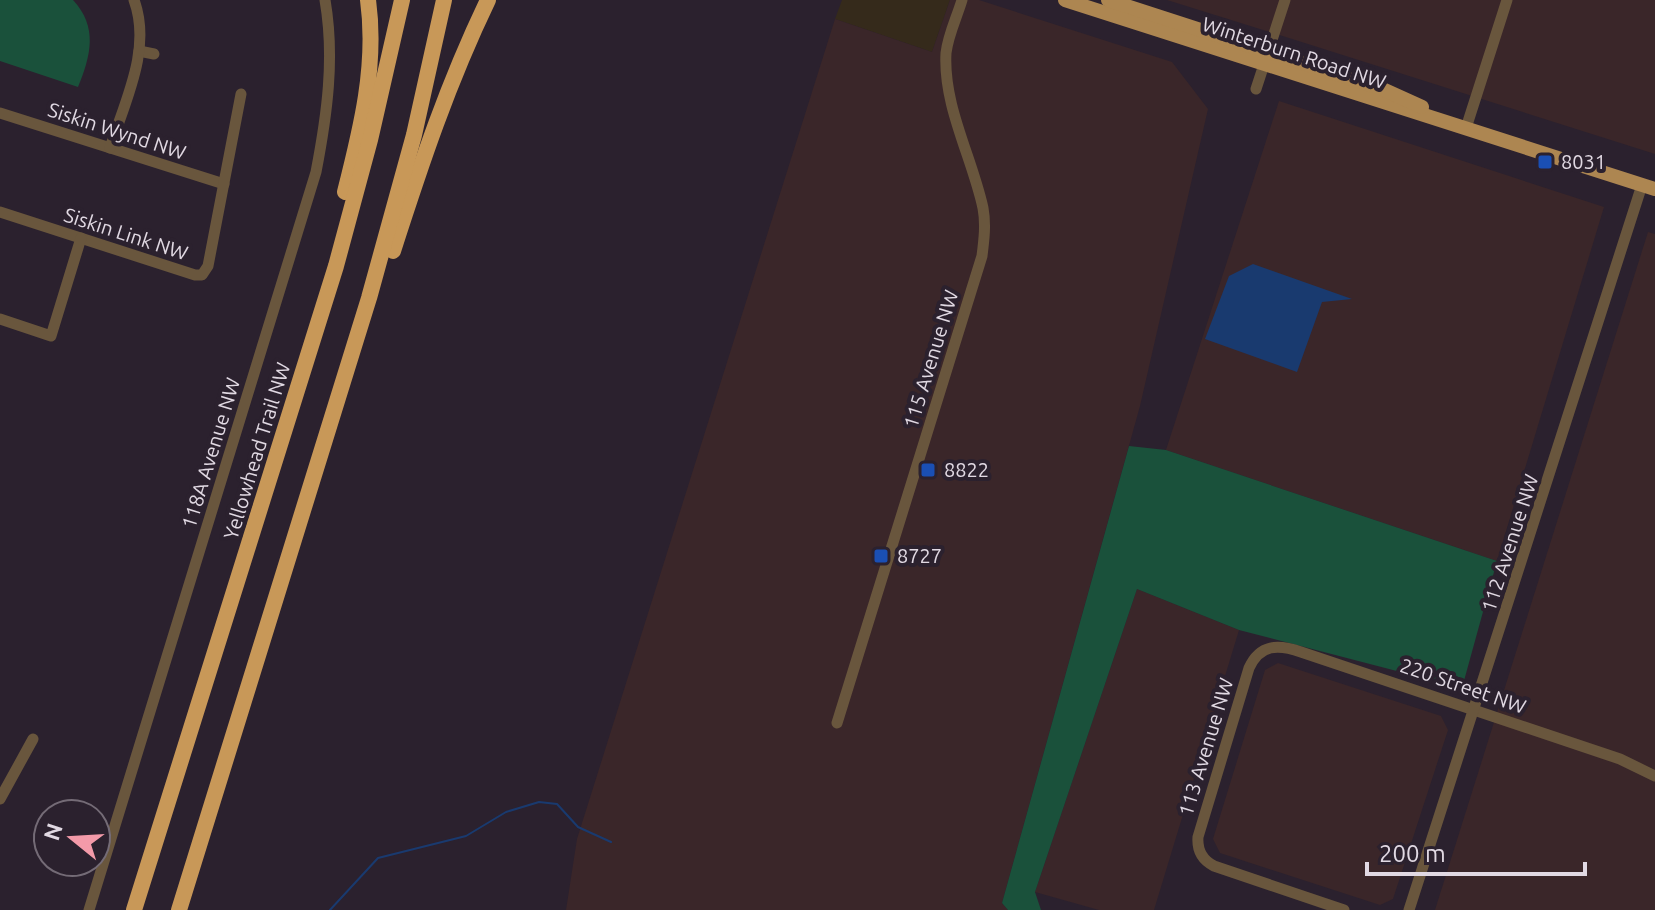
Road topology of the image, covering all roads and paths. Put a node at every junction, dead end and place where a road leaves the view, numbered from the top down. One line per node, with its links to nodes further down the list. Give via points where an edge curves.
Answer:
1 (134, 0): 12 (street, via 140,20)
2 (325, 0): 33 (street, 118A Avenue NW, via 330,81 316,172)
3 (368, 0): 26 (highway, via 370,63 363,115)
4 (402, 0): 26 (highway, Yellowhead Trail NW, via 353,204)
5 (444, 0): 25 (highway, via 398,195)
6 (488, 0): 25 (highway, via 440,110)
7 (962, 0): 29 (street, 115 Avenue NW, via 946,67 983,209 982,256)
8 (1065, 0): 14 (main road, Winterburn Road NW)
9 (1108, 0): 14 (main road, Winterburn Road NW)
10 (1285, 0): 14 (street)
11 (1507, 0): 18 (street)
12 (139, 51): 13 (street); 19 (street)
13 (154, 54)
14 (1266, 57): 15 (street); 18 (main road, Winterburn Road NW, via 1380,88)
15 (1256, 89)
16 (241, 94): 20 (street, Siskin Link NW)
17 (0, 113): 19 (street, Siskin Wynd NW)
18 (1466, 128): 21 (main road, Winterburn Road NW)
19 (110, 148): 20 (street, Siskin Wynd NW)
20 (224, 184): 23 (street, Siskin Link NW, via 202,275)
21 (1648, 187): 28 (street, 112 Avenue NW)
22 (0, 212): 23 (street, Siskin Link NW)
23 (81, 238): 24 (street, via 51,336)
24 (0, 319)
25 (340, 395): 35 (highway)
26 (280, 444): 34 (highway, Yellowhead Trail NW)
27 (1257, 653): 28 (street, 220 Street NW, via 1291,648); 36 (street, 113 Avenue NW, via 1198,837 1200,853 1214,866)
28 (1476, 709): 31 (street, 220 Street NW); 37 (street, 112 Avenue NW)
29 (837, 723)
30 (33, 739): 32 (street)
31 (1655, 776)
32 (0, 799)
33 (89, 910)
34 (134, 910)
35 (179, 910)
36 (1344, 910)
37 (1409, 910)

